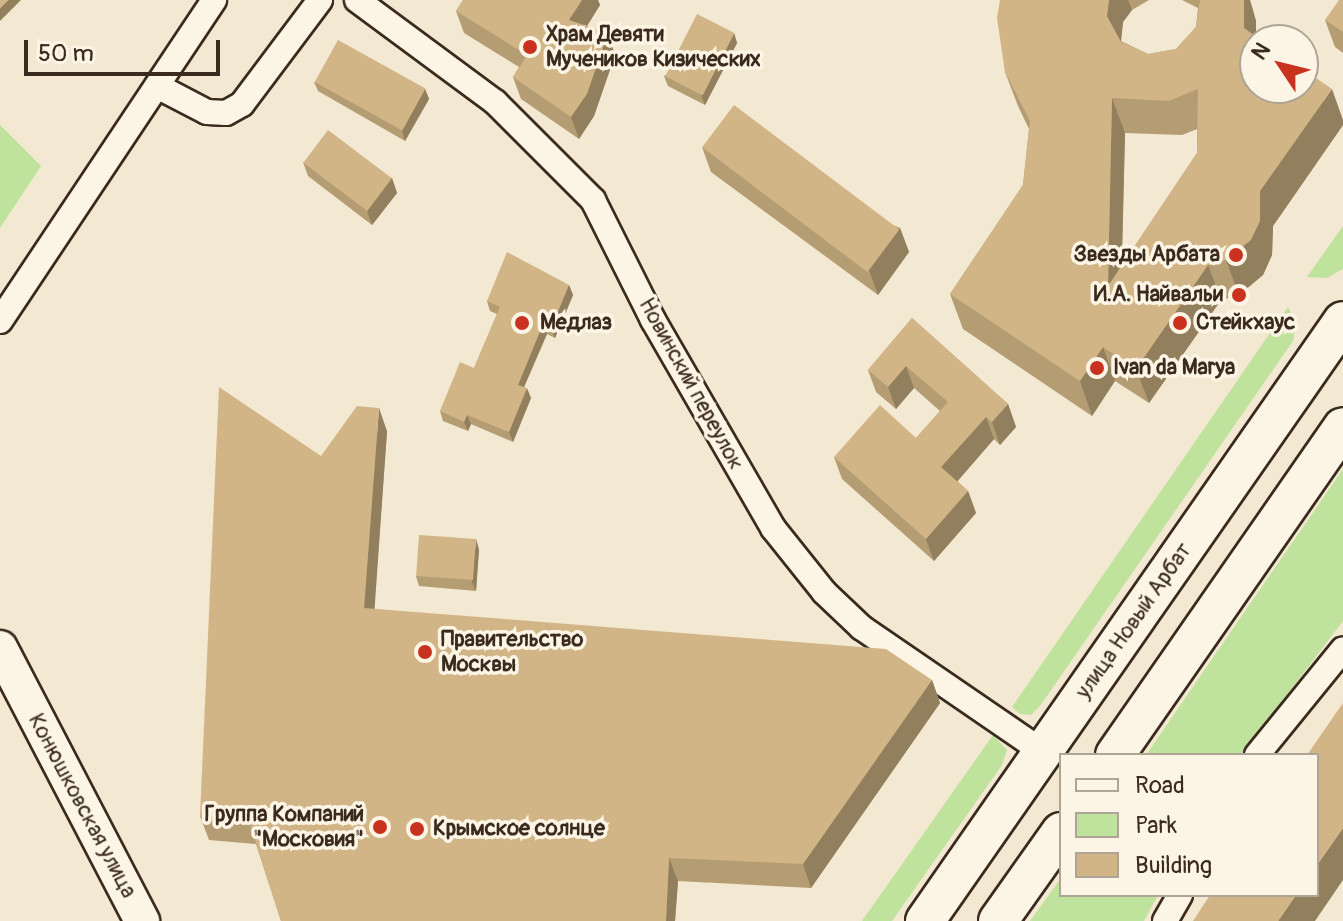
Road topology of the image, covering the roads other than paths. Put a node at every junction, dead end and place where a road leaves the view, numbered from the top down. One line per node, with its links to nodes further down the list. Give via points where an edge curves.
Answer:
1 (214, 0): 4 (street)
2 (320, 0): 4 (street, via 242,104 226,113 207,112)
3 (357, 0): 10 (street, Новинский переулок, via 495,102 593,200 653,320 773,528 824,592 862,628)
4 (157, 86): 5 (street)
5 (0, 321)
6 (1343, 321): 10 (main road, улица Новый Арбат)
7 (1343, 427): 11 (main road)
8 (0, 648): 15 (main road, Конюшковская улица)
9 (1343, 649): 12 (street)
10 (1043, 752): 16 (main road, улица Новый Арбат)
11 (1116, 753)
12 (1259, 753)
13 (1059, 835): 17 (main road)
14 (1179, 897): 18 (street)
15 (142, 921)
16 (925, 921)
17 (998, 921)
18 (1165, 921)

